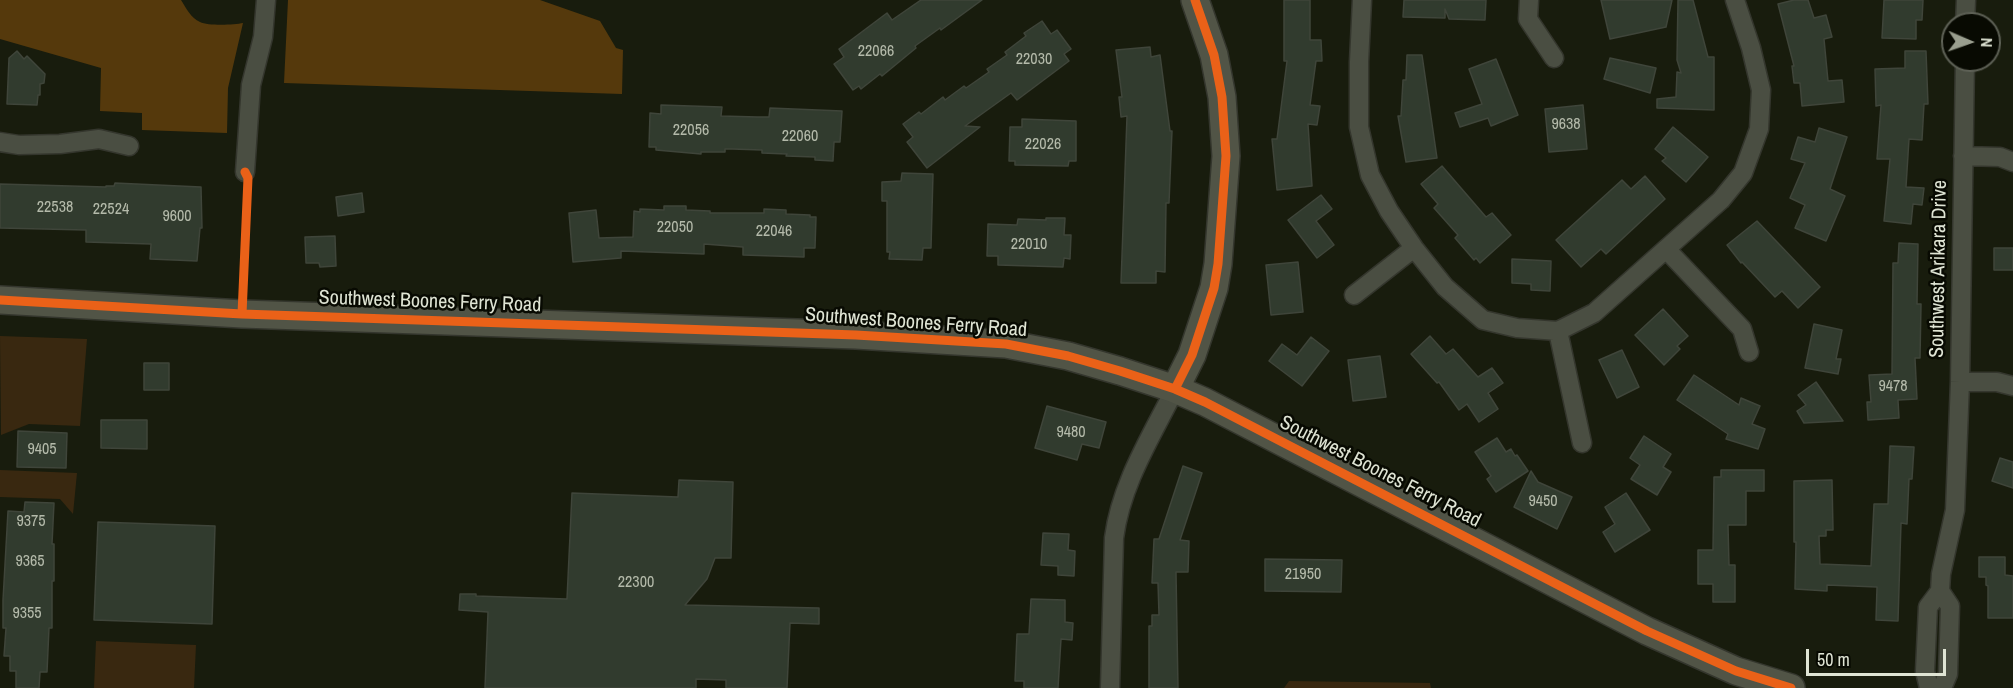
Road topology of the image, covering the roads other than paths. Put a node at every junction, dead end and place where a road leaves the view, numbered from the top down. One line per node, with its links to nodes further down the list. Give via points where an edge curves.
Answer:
1 (266, 0): 12 (street, via 263,37 251,85)
2 (1195, 0): 21 (main road, via 1214,55 1226,156 1214,288 1192,355)
3 (1362, 0): 13 (street, via 1359,128 1370,175)
4 (1528, 0): 6 (street, via 1528,19)
5 (1735, 0): 14 (street, via 1761,90 1759,129 1743,173 1721,200)
6 (1554, 58)
7 (1965, 72): 10 (street, Southwest Arikara Drive)
8 (0, 142): 9 (street, via 60,144 99,139)
9 (129, 146)
10 (1963, 156): 11 (street, Southwest Arikara Drive); 19 (street, Southwest Arikara Drive)
11 (2013, 162)
12 (245, 172)
13 (1414, 248): 15 (street); 17 (street, via 1446,287 1483,320)
14 (1666, 249): 17 (street, via 1594,313); 18 (street, via 1742,329)
15 (1354, 296)
16 (0, 300): 21 (main road, Southwest Boones Ferry Road, via 242,314 856,335 1006,344 1068,356)
17 (1558, 331): 22 (street)
18 (1749, 352)
19 (1960, 382): 20 (street, Southwest Arikara Drive); 23 (street, Southwest Arikara Drive, via 1955,510)
20 (2013, 386)
21 (1174, 389): 24 (street, via 1126,487 1116,522); 25 (main road, Southwest Boones Ferry Road, via 1647,632 1736,671)
22 (1582, 443)
23 (1940, 591): 26 (street, Southwest Arikara Drive, via 1928,607 1925,671); 27 (street, Southwest Arikara Drive, via 1950,606 1948,674)
24 (1110, 688)
25 (1791, 688)
26 (1929, 688)
27 (1942, 688)

